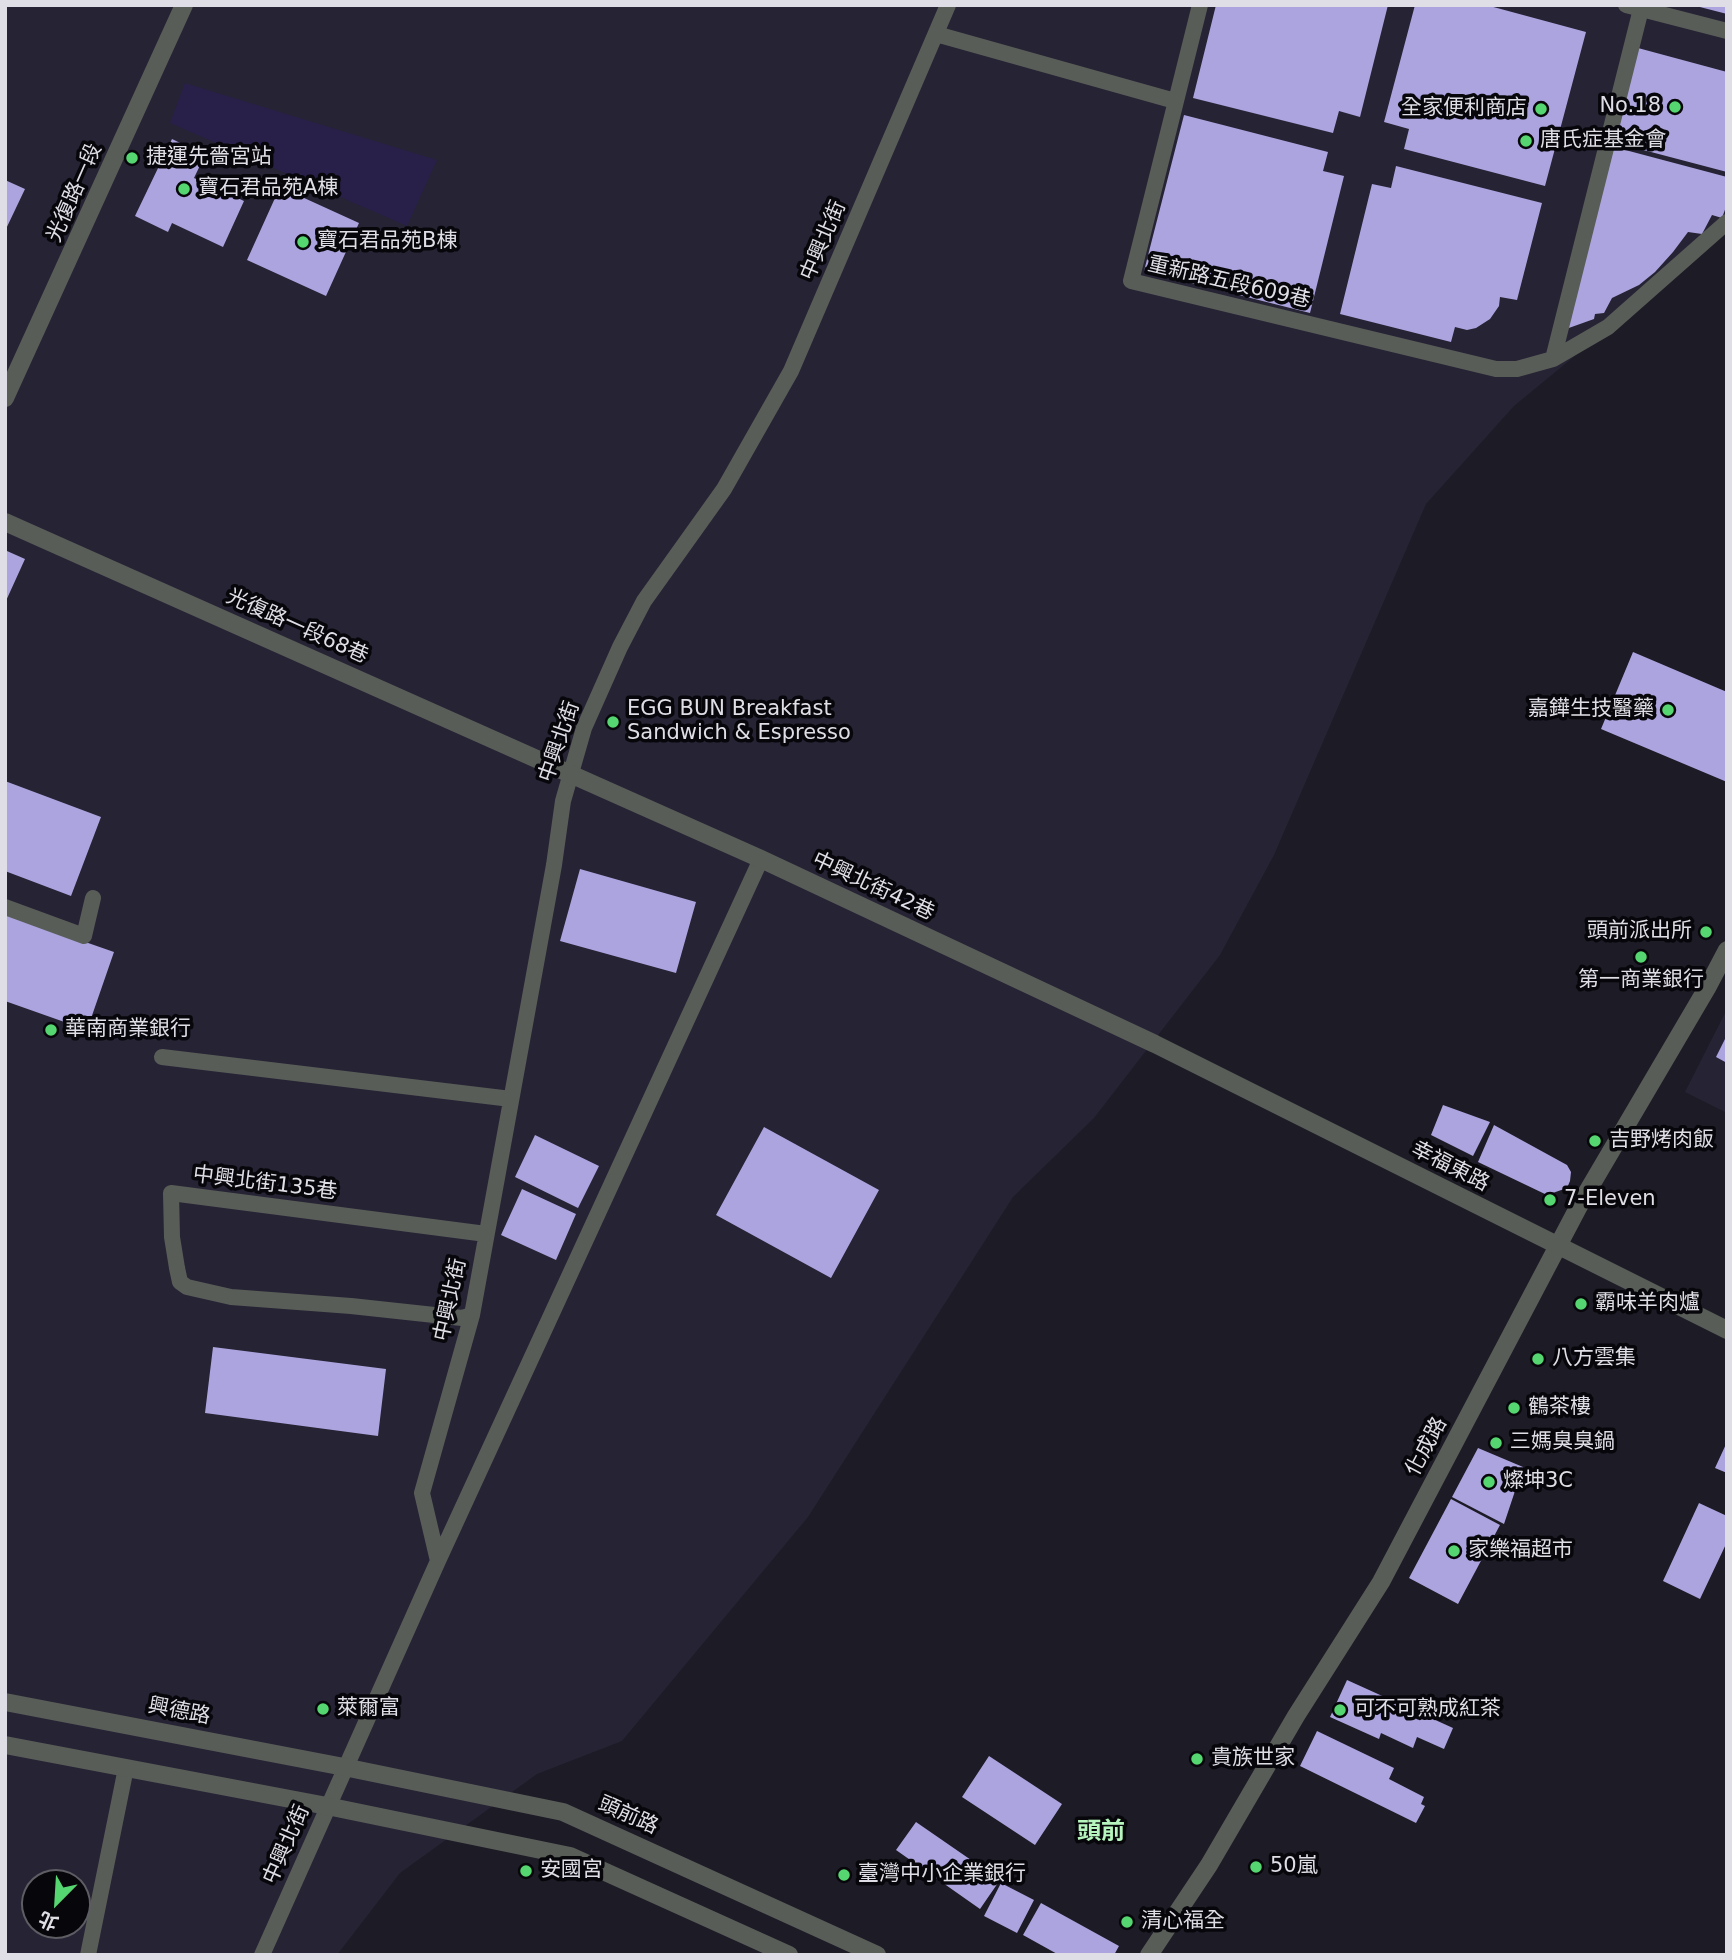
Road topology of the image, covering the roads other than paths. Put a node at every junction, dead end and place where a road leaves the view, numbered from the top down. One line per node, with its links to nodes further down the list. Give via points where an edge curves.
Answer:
1 (184, 5): 10 (street, 光復路一段)
2 (948, 5): 6 (street, 中興北街)
3 (1200, 5): 7 (street, 重新路五段609巷)
4 (1634, 7): 5 (street); 9 (street)
5 (1727, 31)
6 (936, 34): 7 (street); 12 (street, 中興北街, via 791,371 724,489 644,601 584,728)
7 (1175, 101): 9 (street, 重新路五段609巷, via 1130,281 1496,369 1517,369)
8 (1727, 222): 9 (street, 重新路五段609巷, via 1608,327)
9 (1553, 359)
10 (5, 398)
11 (5, 522): 12 (street, 光復路一段68巷)
12 (570, 773): 13 (street, 中興北街42巷); 19 (street, 中興北街)
13 (761, 859): 17 (street, 中興北街42巷); 24 (street, 中興北街)
14 (93, 898): 15 (street, via 84,936)
15 (5, 907)
16 (1727, 950): 21 (street, 化成路)
17 (1154, 1044): 21 (street, 幸福東路)
18 (162, 1056): 19 (street)
19 (511, 1099): 20 (street, 中興北街)
20 (486, 1234): 22 (street, 中興北街); 22 (street, 中興北街135巷, via 171,1193 175,1258 180,1282 187,1287 230,1297 462,1318)
21 (1558, 1247): 23 (street, 幸福東路); 34 (street, 化成路, via 1381,1582 1209,1866)
22 (472, 1315): 24 (street, 中興北街, via 422,1493)
23 (1727, 1330)
24 (438, 1561): 27 (street, 中興北街)
25 (5, 1702): 27 (street, 興德路)
26 (6, 1747): 28 (street)
27 (344, 1767): 29 (street, 中興北街); 33 (street, 頭前路, via 564,1812)
28 (126, 1768): 29 (street); 30 (street)
29 (327, 1806): 31 (street, 中興北街); 32 (street, via 570,1856)
30 (88, 1955)
31 (262, 1955)
32 (789, 1955)
33 (877, 1955)
34 (1149, 1955)

